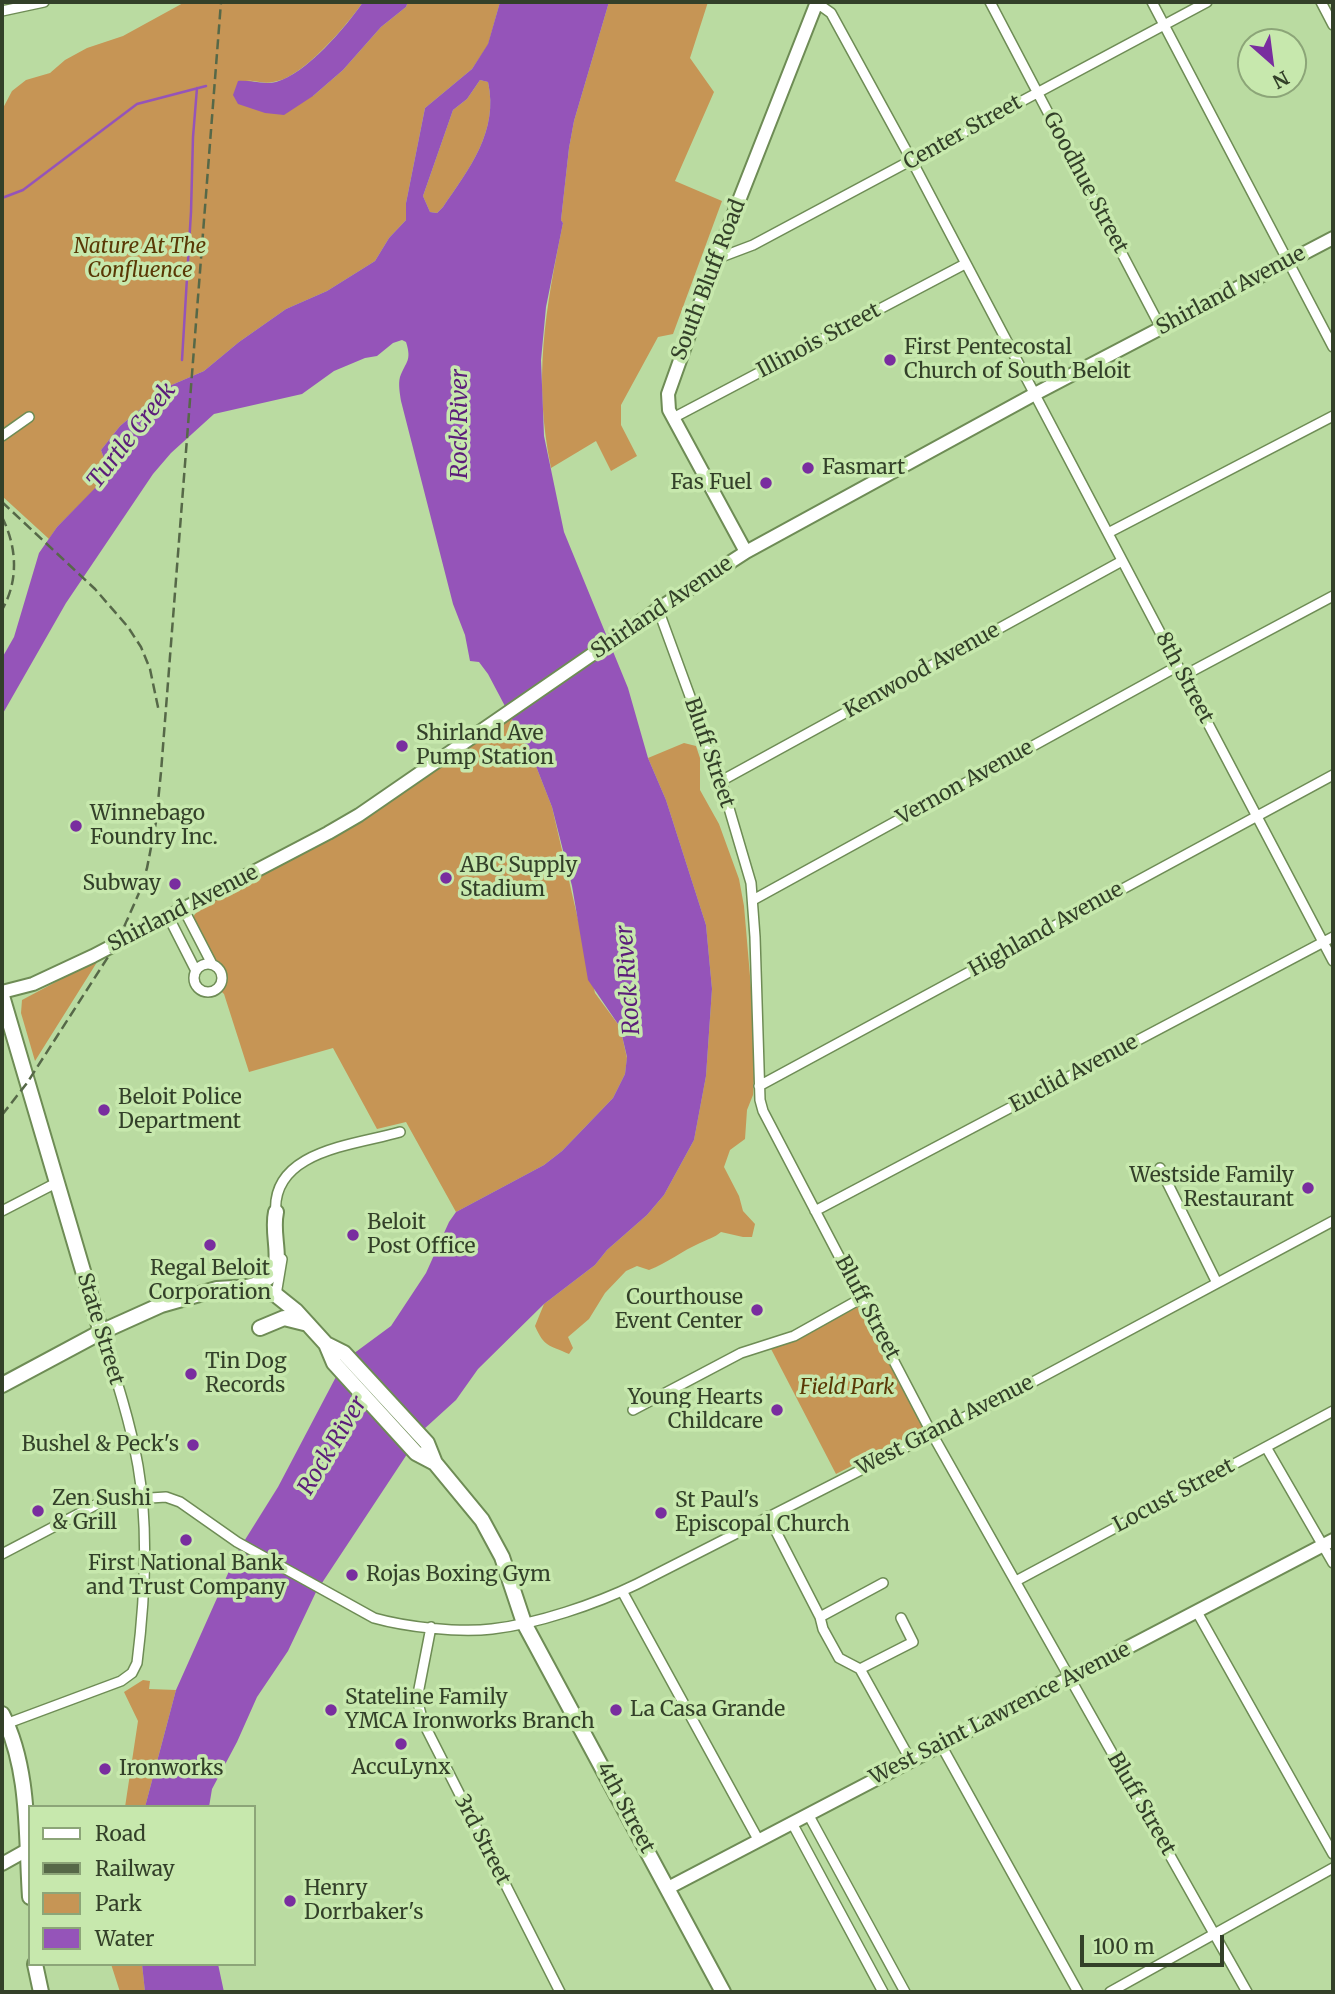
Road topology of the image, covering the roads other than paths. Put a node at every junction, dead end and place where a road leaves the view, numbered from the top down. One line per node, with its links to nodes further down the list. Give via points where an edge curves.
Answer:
1 (44, 2): 7 (street)
2 (817, 2): 11 (street, 8th Street, via 831,13); 13 (street, South Bluff Road)
3 (990, 2): 10 (street, Goodhue Street)
4 (1152, 2): 8 (street)
5 (1207, 2): 8 (street, Center Street)
6 (1321, 2): 9 (street)
7 (2, 11)
8 (1164, 24): 10 (street, Center Street); 14 (street)
9 (1333, 25)
10 (1038, 92): 11 (street, Center Street); 16 (street, Goodhue Street)
11 (912, 161): 13 (street, Center Street, via 753,245); 15 (street, 8th Street)
12 (1333, 237): 14 (street, Shirland Avenue)
13 (716, 259): 21 (street, South Bluff Road, via 668,394)
14 (1289, 260): 16 (street, Shirland Avenue); 17 (street)
15 (965, 264): 18 (street, 8th Street); 21 (street, Illinois Street)
16 (1161, 328): 18 (street, Shirland Avenue)
17 (1333, 348)
18 (1033, 395): 23 (street, 8th Street); 24 (street, Shirland Avenue)
19 (1333, 416): 23 (street)
20 (29, 417): 22 (street)
21 (673, 418): 24 (street, South Bluff Road)
22 (2, 436)
23 (1108, 533): 25 (street, 8th Street)
24 (746, 552): 27 (street, Shirland Avenue)
25 (1122, 561): 28 (street, 8th Street); 31 (street, Kenwood Avenue)
26 (1333, 596): 29 (street)
27 (658, 609): 31 (street, Bluff Street); 34 (street, Shirland Avenue, via 342,825)
28 (1178, 666): 29 (street, 8th Street); 33 (street, Vernon Avenue)
29 (1183, 676): 32 (street, 8th Street)
30 (1333, 775): 32 (street, Highland Avenue)
31 (721, 780): 33 (street, Bluff Street)
32 (1256, 816): 37 (street, 8th Street); 42 (street, Highland Avenue)
33 (753, 900): 42 (street, Bluff Street)
34 (183, 908): 35 (street, Shirland Avenue); 39 (street)
35 (168, 916): 40 (street); 41 (street, Shirland Avenue, via 33,984)
36 (1333, 937): 37 (street, Euclid Avenue)
37 (1324, 942): 38 (street, 8th Street); 48 (street, Euclid Avenue)
38 (1333, 961)
39 (212, 964): 40 (street); 40 (street, via 221,975 214,990 198,987)
40 (196, 971)
41 (2, 994): 45 (main road, State Street)
42 (760, 1086): 48 (street, Bluff Street, via 760,1105)
43 (400, 1132): 46 (street, via 321,1152 301,1162 279,1188)
44 (1160, 1168): 50 (street)
45 (56, 1183): 47 (street); 56 (main road, State Street)
46 (275, 1207): 51 (main road, via 276,1265 264,1280); 52 (street, via 282,1244)
47 (2, 1211)
48 (815, 1211): 53 (street, Bluff Street)
49 (1333, 1222): 50 (street, West Grand Avenue)
50 (1216, 1283): 60 (street, West Grand Avenue)
51 (246, 1287): 52 (main road); 56 (main road, via 217,1289 161,1305)
52 (276, 1296): 54 (main road)
53 (862, 1298): 58 (street, via 794,1336 741,1353); 60 (street, Bluff Street)
54 (309, 1324): 55 (main road, via 284,1318); 73 (main road, 4th Street, via 475,1510 494,1538)
55 (260, 1328)
56 (101, 1332): 57 (main road); 62 (street, State Street, via 133,1444)
57 (2, 1385)
58 (633, 1410)
59 (1333, 1411): 61 (street, Locust Street)
60 (931, 1432): 63 (street, West Grand Avenue); 67 (street, Bluff Street)
61 (1266, 1447): 64 (street); 67 (street, Locust Street)
62 (141, 1497): 65 (street, West Grand Avenue, via 98,1503); 74 (street, West Grand Avenue, via 172,1499 237,1542 374,1618); 77 (street, State Street, via 145,1570 135,1670 121,1681)
63 (768, 1516): 69 (street, West Grand Avenue); 71 (street)
64 (1328, 1543): 66 (street); 70 (street, West Saint Lawrence Avenue)
65 (2, 1554)
66 (1333, 1563)
67 (1016, 1581): 76 (street, Bluff Street)
68 (883, 1584): 71 (street)
69 (622, 1591): 73 (street, West Grand Avenue); 82 (street)
70 (1197, 1612): 76 (street, West Saint Lawrence Avenue); 84 (street)
71 (820, 1617): 75 (street, via 839,1658)
72 (901, 1618): 75 (street, via 913,1642)
73 (524, 1623): 74 (street, West Grand Avenue, via 481,1630); 88 (main road, 4th Street)
74 (431, 1627): 92 (street, 3rd Street, via 417,1699 423,1721)
75 (860, 1670): 79 (street)
76 (1070, 1678): 78 (street, West Saint Lawrence Avenue); 89 (street, Bluff Street)
77 (3, 1721): 83 (main road, via 15,1745)
78 (941, 1745): 79 (street, West Saint Lawrence Avenue); 96 (street)
79 (911, 1760): 80 (street, West Saint Lawrence Avenue)
80 (807, 1814): 81 (street, West Saint Lawrence Avenue); 95 (street)
81 (792, 1823): 82 (street, West Saint Lawrence Avenue); 94 (street)
82 (759, 1841): 88 (street, West Saint Lawrence Avenue)
83 (27, 1850): 85 (street); 86 (main road)
84 (1333, 1854)
85 (2, 1864)
86 (28, 1866)
87 (1333, 1868): 89 (street)
88 (668, 1888): 93 (main road, 4th Street)
89 (1216, 1935): 97 (street); 98 (street, Bluff Street)
90 (35, 1966): 91 (main road)
91 (41, 1992)
92 (560, 1992)
93 (723, 1992)
94 (883, 1992)
95 (905, 1992)
96 (1078, 1992)
97 (1110, 1992)
98 (1247, 1992)

